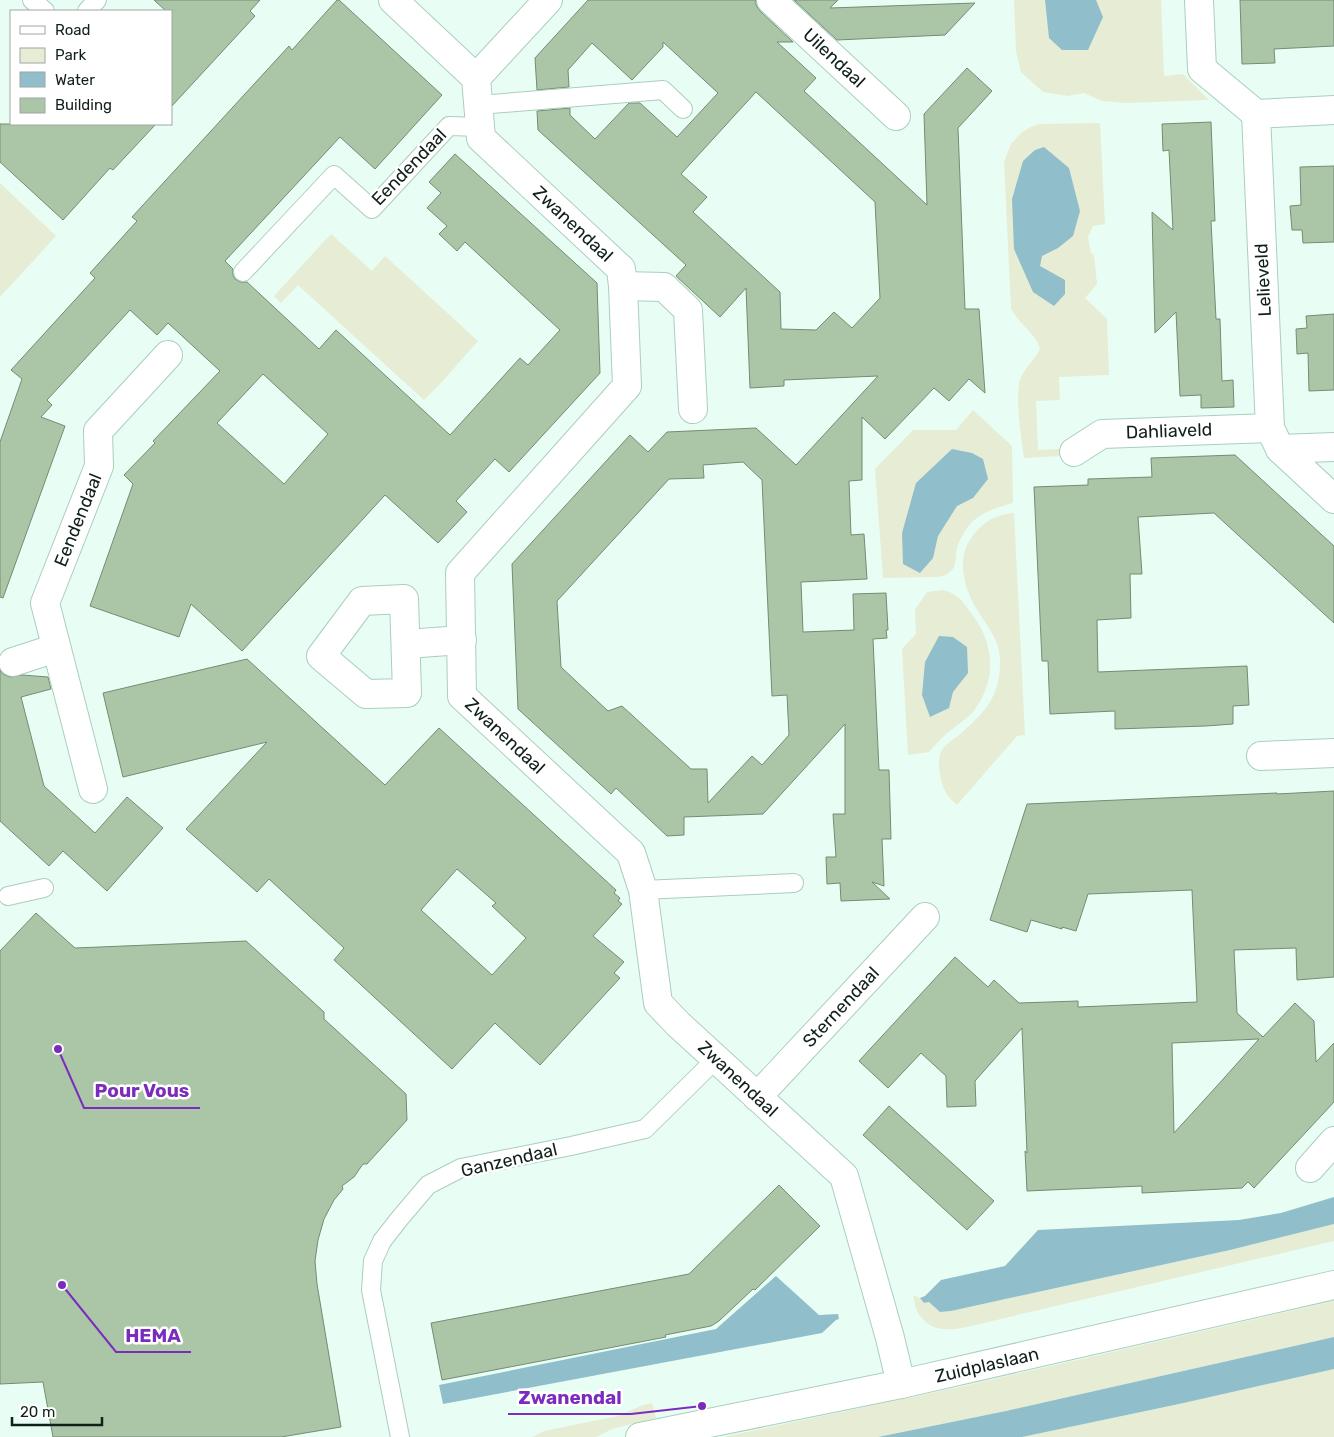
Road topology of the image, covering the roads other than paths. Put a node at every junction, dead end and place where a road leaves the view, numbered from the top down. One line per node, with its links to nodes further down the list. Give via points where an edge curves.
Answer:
1 (32, 0): 7 (lane)
2 (97, 0): 8 (lane)
3 (393, 0): 9 (street)
4 (548, 0): 9 (street)
5 (771, 0): 14 (street, Uilendaal)
6 (1198, 0): 12 (street, via 1202,70)
7 (44, 10)
8 (88, 10)
9 (476, 78): 13 (street, Zwanendaal)
10 (683, 109): 13 (lane, via 663,90)
11 (1334, 110): 12 (street)
12 (1256, 114): 19 (street, Lelieveld)
13 (479, 116): 15 (lane, Eendendaal, via 449,126 372,209 334,175); 16 (street, Zwanendaal, via 481,138 621,269)
14 (896, 116)
15 (243, 272)
16 (623, 286): 18 (street, via 664,287 688,310); 23 (street, Zwanendaal, via 627,386 460,573)
17 (168, 355): 25 (street, Eendendaal, via 98,431 100,466 45,603)
18 (693, 409)
19 (1275, 438): 20 (street, Dahliaveld); 21 (street, Dahliaveld, via 1102,434); 22 (street)
20 (1334, 446)
21 (1074, 452)
22 (1334, 499)
23 (462, 640): 24 (street); 32 (street, Zwanendaal, via 462,696 630,853)
24 (406, 644)
25 (56, 648): 26 (street); 29 (street, Eendendaal)
26 (13, 662)
27 (1334, 753): 28 (street)
28 (1261, 756)
29 (93, 789)
30 (794, 883): 32 (lane)
31 (44, 888): 33 (lane)
32 (643, 890): 35 (street, Zwanendaal, via 658,1003)
33 (8, 896)
34 (925, 917): 36 (street, Sternendaal)
35 (716, 1059): 36 (street, Zwanendaal); 41 (lane, Ganzendaal, via 645,1129 461,1168 428,1185 400,1218 382,1241 373,1261 371,1290)
36 (757, 1098): 40 (street, Zwanendaal, via 844,1176)
37 (1334, 1141): 38 (street)
38 (1310, 1168)
39 (1334, 1285): 40 (street, Zuidplaslaan)
40 (901, 1384): 42 (street, Zuidplaslaan)
41 (400, 1437)
42 (640, 1437)

